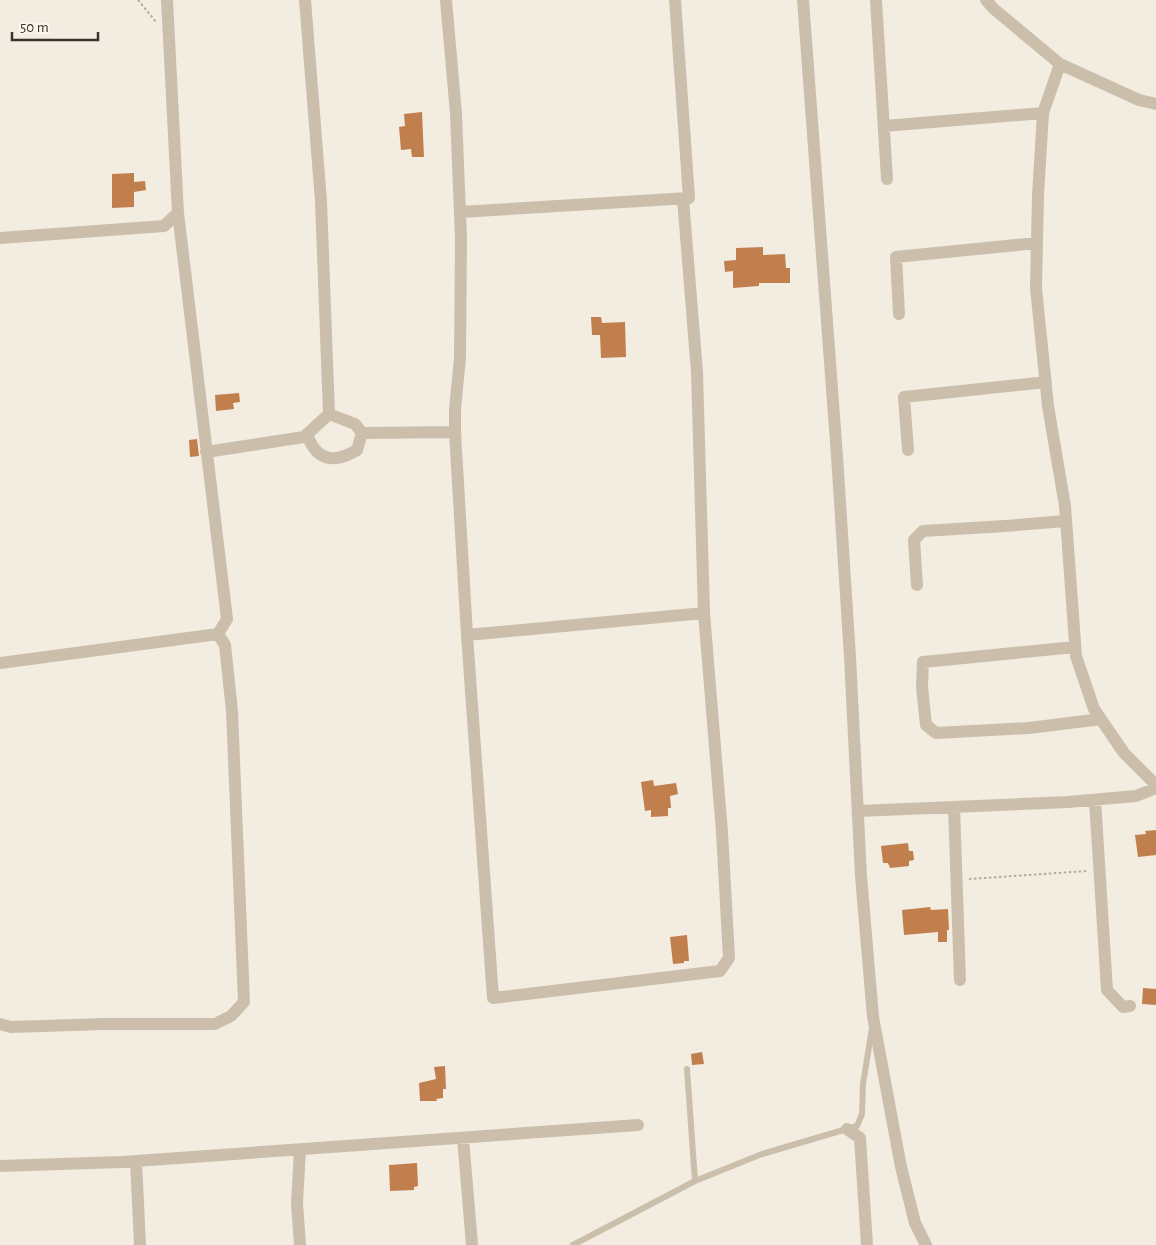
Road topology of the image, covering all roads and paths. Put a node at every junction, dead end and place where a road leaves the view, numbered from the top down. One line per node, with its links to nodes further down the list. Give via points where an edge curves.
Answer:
1 (138, 0): 9 (path)
2 (167, 0): 17 (street)
3 (305, 0): 22 (street, via 321,201)
4 (446, 0): 16 (street)
5 (675, 0): 15 (street, via 689,198)
6 (803, 0): 39 (street, via 837,456)
7 (876, 0): 13 (street)
8 (986, 0): 10 (street)
9 (156, 22)
10 (1060, 64): 11 (street, via 1139,100); 12 (street)
11 (1156, 104)
12 (1043, 113): 13 (street); 19 (street)
13 (884, 126): 14 (street)
14 (887, 178)
15 (683, 199): 16 (street); 30 (street, via 697,372)
16 (460, 212): 23 (street, via 460,358)
17 (178, 213): 18 (street, via 164,226); 27 (street)
18 (0, 238)
19 (1037, 244): 20 (street, via 896,257); 21 (street, via 1036,288)
20 (899, 314)
21 (1046, 382): 26 (street, via 904,397); 28 (street)
22 (329, 414): 24 (street, via 355,424); 25 (street)
23 (455, 432): 24 (street); 32 (street)
24 (362, 433): 25 (street, via 357,450 346,457 334,459 319,455)
25 (307, 434): 27 (street)
26 (908, 450)
27 (206, 452): 31 (street, via 227,619)
28 (1066, 521): 29 (street, via 923,531 914,540); 33 (street)
29 (917, 585)
30 (704, 613): 32 (street); 32 (street, via 729,958 720,971 493,998)
31 (218, 634): 34 (street); 45 (street, via 225,645 232,711 244,1002 231,1016 215,1024 11,1027)
32 (467, 634)
33 (1075, 647): 35 (street, via 1094,709); 35 (street, via 923,662 926,726 936,733 1029,728)
34 (0, 663)
35 (1101, 719): 36 (street, via 1124,753)
36 (1156, 786): 37 (street, via 1136,796)
37 (1095, 800): 38 (street); 40 (street)
38 (954, 807): 39 (street); 41 (street)
39 (858, 811): 44 (street)
40 (1099, 870): 41 (path); 43 (street, via 1107,990 1123,1007)
41 (956, 880): 42 (street)
42 (960, 980)
43 (1130, 1006)
44 (874, 1017): 48 (lane, via 863,1084 862,1114 858,1126); 59 (street, via 901,1166 915,1223)
45 (0, 1024)
46 (687, 1068): 53 (lane)
47 (638, 1126): 49 (street)
48 (847, 1130): 53 (lane, via 762,1154); 58 (street, via 860,1138)
49 (463, 1138): 50 (street); 56 (street)
50 (300, 1150): 51 (street); 55 (street, via 297,1203)
51 (136, 1161): 52 (street); 54 (street)
52 (0, 1166)
53 (695, 1181): 57 (lane)
54 (140, 1245)
55 (300, 1245)
56 (472, 1245)
57 (573, 1245)
58 (867, 1245)
59 (926, 1245)

